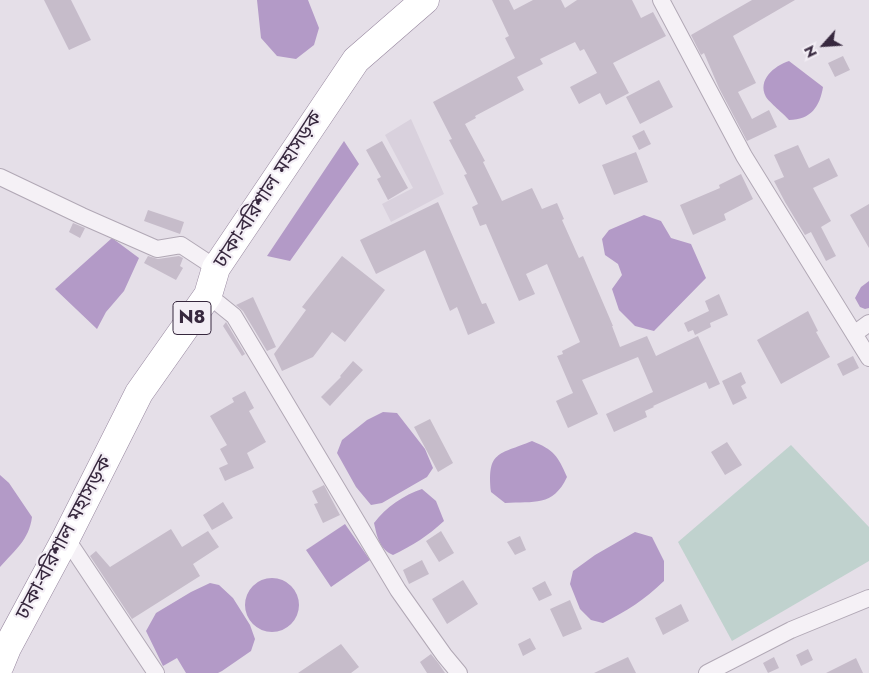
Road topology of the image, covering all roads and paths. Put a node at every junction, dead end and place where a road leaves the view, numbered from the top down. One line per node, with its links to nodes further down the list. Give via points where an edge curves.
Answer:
1 (425, 0): 4 (highway, ঢাকা-বরিশাল মহাসড়ক / N8, via 356,60)
2 (662, 0): 7 (street, via 744,156)
3 (0, 176): 4 (street, via 157,250 181,245)
4 (216, 268): 5 (highway, ঢাকা-বরিশাল মহাসড়ক / N8)
5 (208, 295): 9 (highway, ঢাকা-বরিশাল মহাসড়ক / N8, via 139,393); 13 (street, via 234,316 398,590)
6 (869, 323): 7 (street)
7 (854, 334): 8 (street)
8 (869, 358)
9 (66, 538): 11 (highway, ঢাকা-বরিশাল মহাসড়ক / N8); 12 (street)
10 (869, 598): 14 (street, via 791,630)
11 (0, 665)
12 (156, 673)
13 (459, 673)
14 (707, 673)

